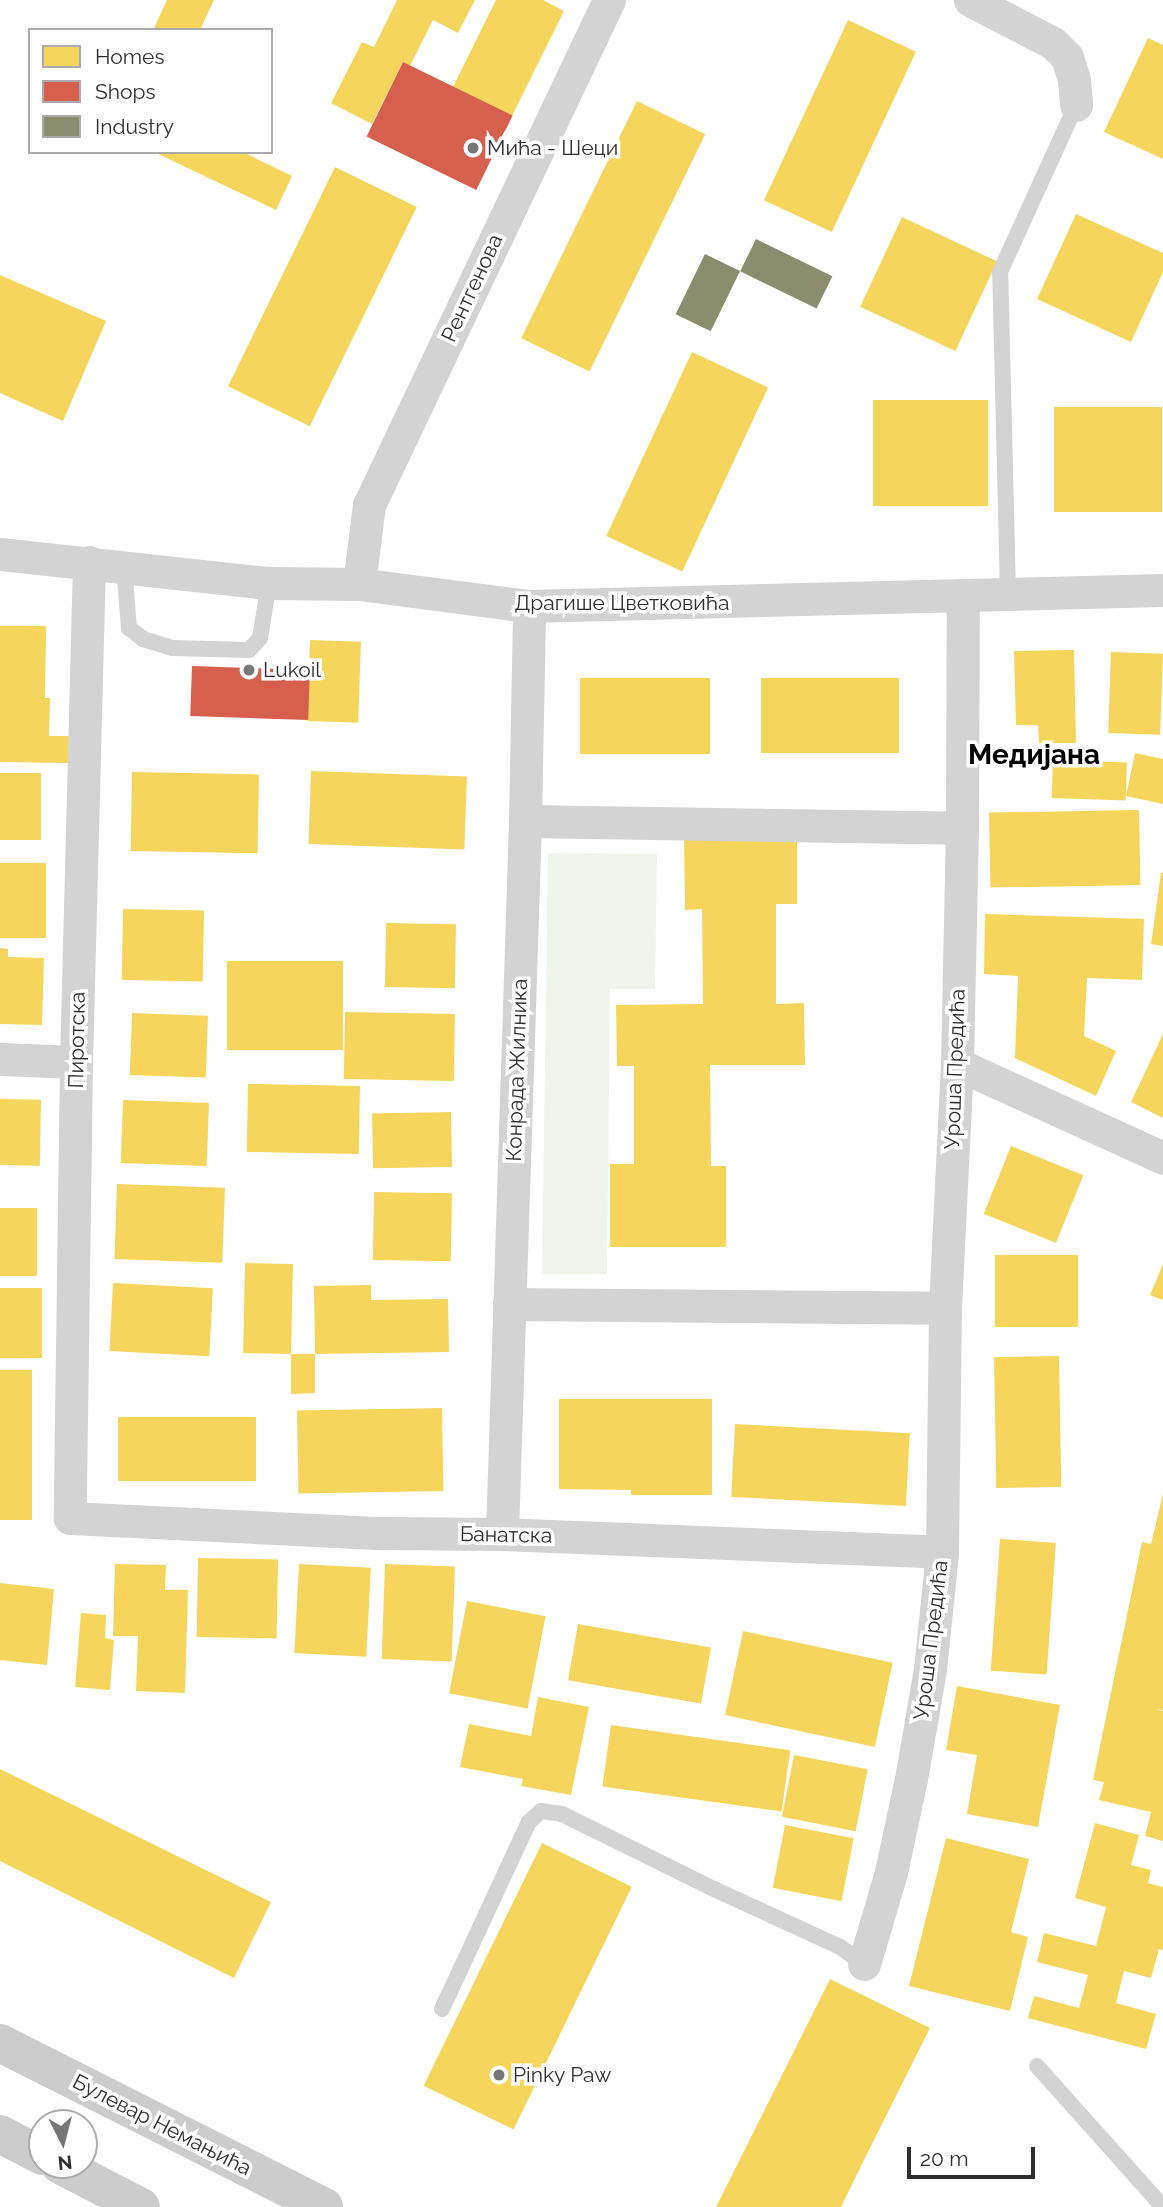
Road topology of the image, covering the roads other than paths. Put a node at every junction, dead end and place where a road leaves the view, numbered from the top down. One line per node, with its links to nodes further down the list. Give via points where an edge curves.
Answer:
1 (609, 0): 8 (street, Рентгенова, via 369,505)
2 (974, 1): 3 (street, via 1053,43 1067,57)
3 (1076, 105): 10 (lane, via 1000,272)
4 (0, 554): 5 (street, Драгише Цветковића)
5 (89, 562): 6 (street, Драгише Цветковића); 16 (street, Пиротска)
6 (124, 566): 7 (street, Драгише Цветковића); 7 (lane, via 129,628 143,639 173,648 248,650 260,638)
7 (269, 583): 8 (street, Драгише Цветковића)
8 (359, 584): 12 (street, Драгише Цветковића)
9 (1163, 590): 10 (street, Драгише Цветковића)
10 (1009, 593): 11 (street, Драгише Цветковића)
11 (963, 595): 12 (street, Драгише Цветковића); 14 (street, Уроша Предића)
12 (528, 606): 13 (street, Конрада Жилника)
13 (525, 821): 14 (street); 19 (street, Конрада Жилника)
14 (962, 828): 17 (street, Уроша Предића)
15 (0, 1059): 16 (street)
16 (76, 1062): 21 (street, Пиротска)
17 (957, 1064): 18 (street); 20 (street, Уроша Предића)
18 (1163, 1158)
19 (509, 1304): 20 (street); 22 (street, Конрада Жилника)
20 (945, 1308): 23 (street, Уроша Предића)
21 (70, 1518): 22 (street, Банатска)
22 (502, 1534): 23 (street, Банатска)
23 (942, 1552): 24 (street, Уроша Предића, via 930,1669 911,1779 891,1872)
24 (864, 1964): 25 (lane, via 840,1947 562,1814 541,1811 529,1822)
25 (442, 2009)
26 (0, 2043): 32 (street, Булевар Немањића)
27 (1037, 2066): 33 (lane)
28 (0, 2134): 29 (street)
29 (28, 2149)
30 (87, 2179): 31 (street)
31 (141, 2207)
32 (324, 2207)
33 (1163, 2207)

